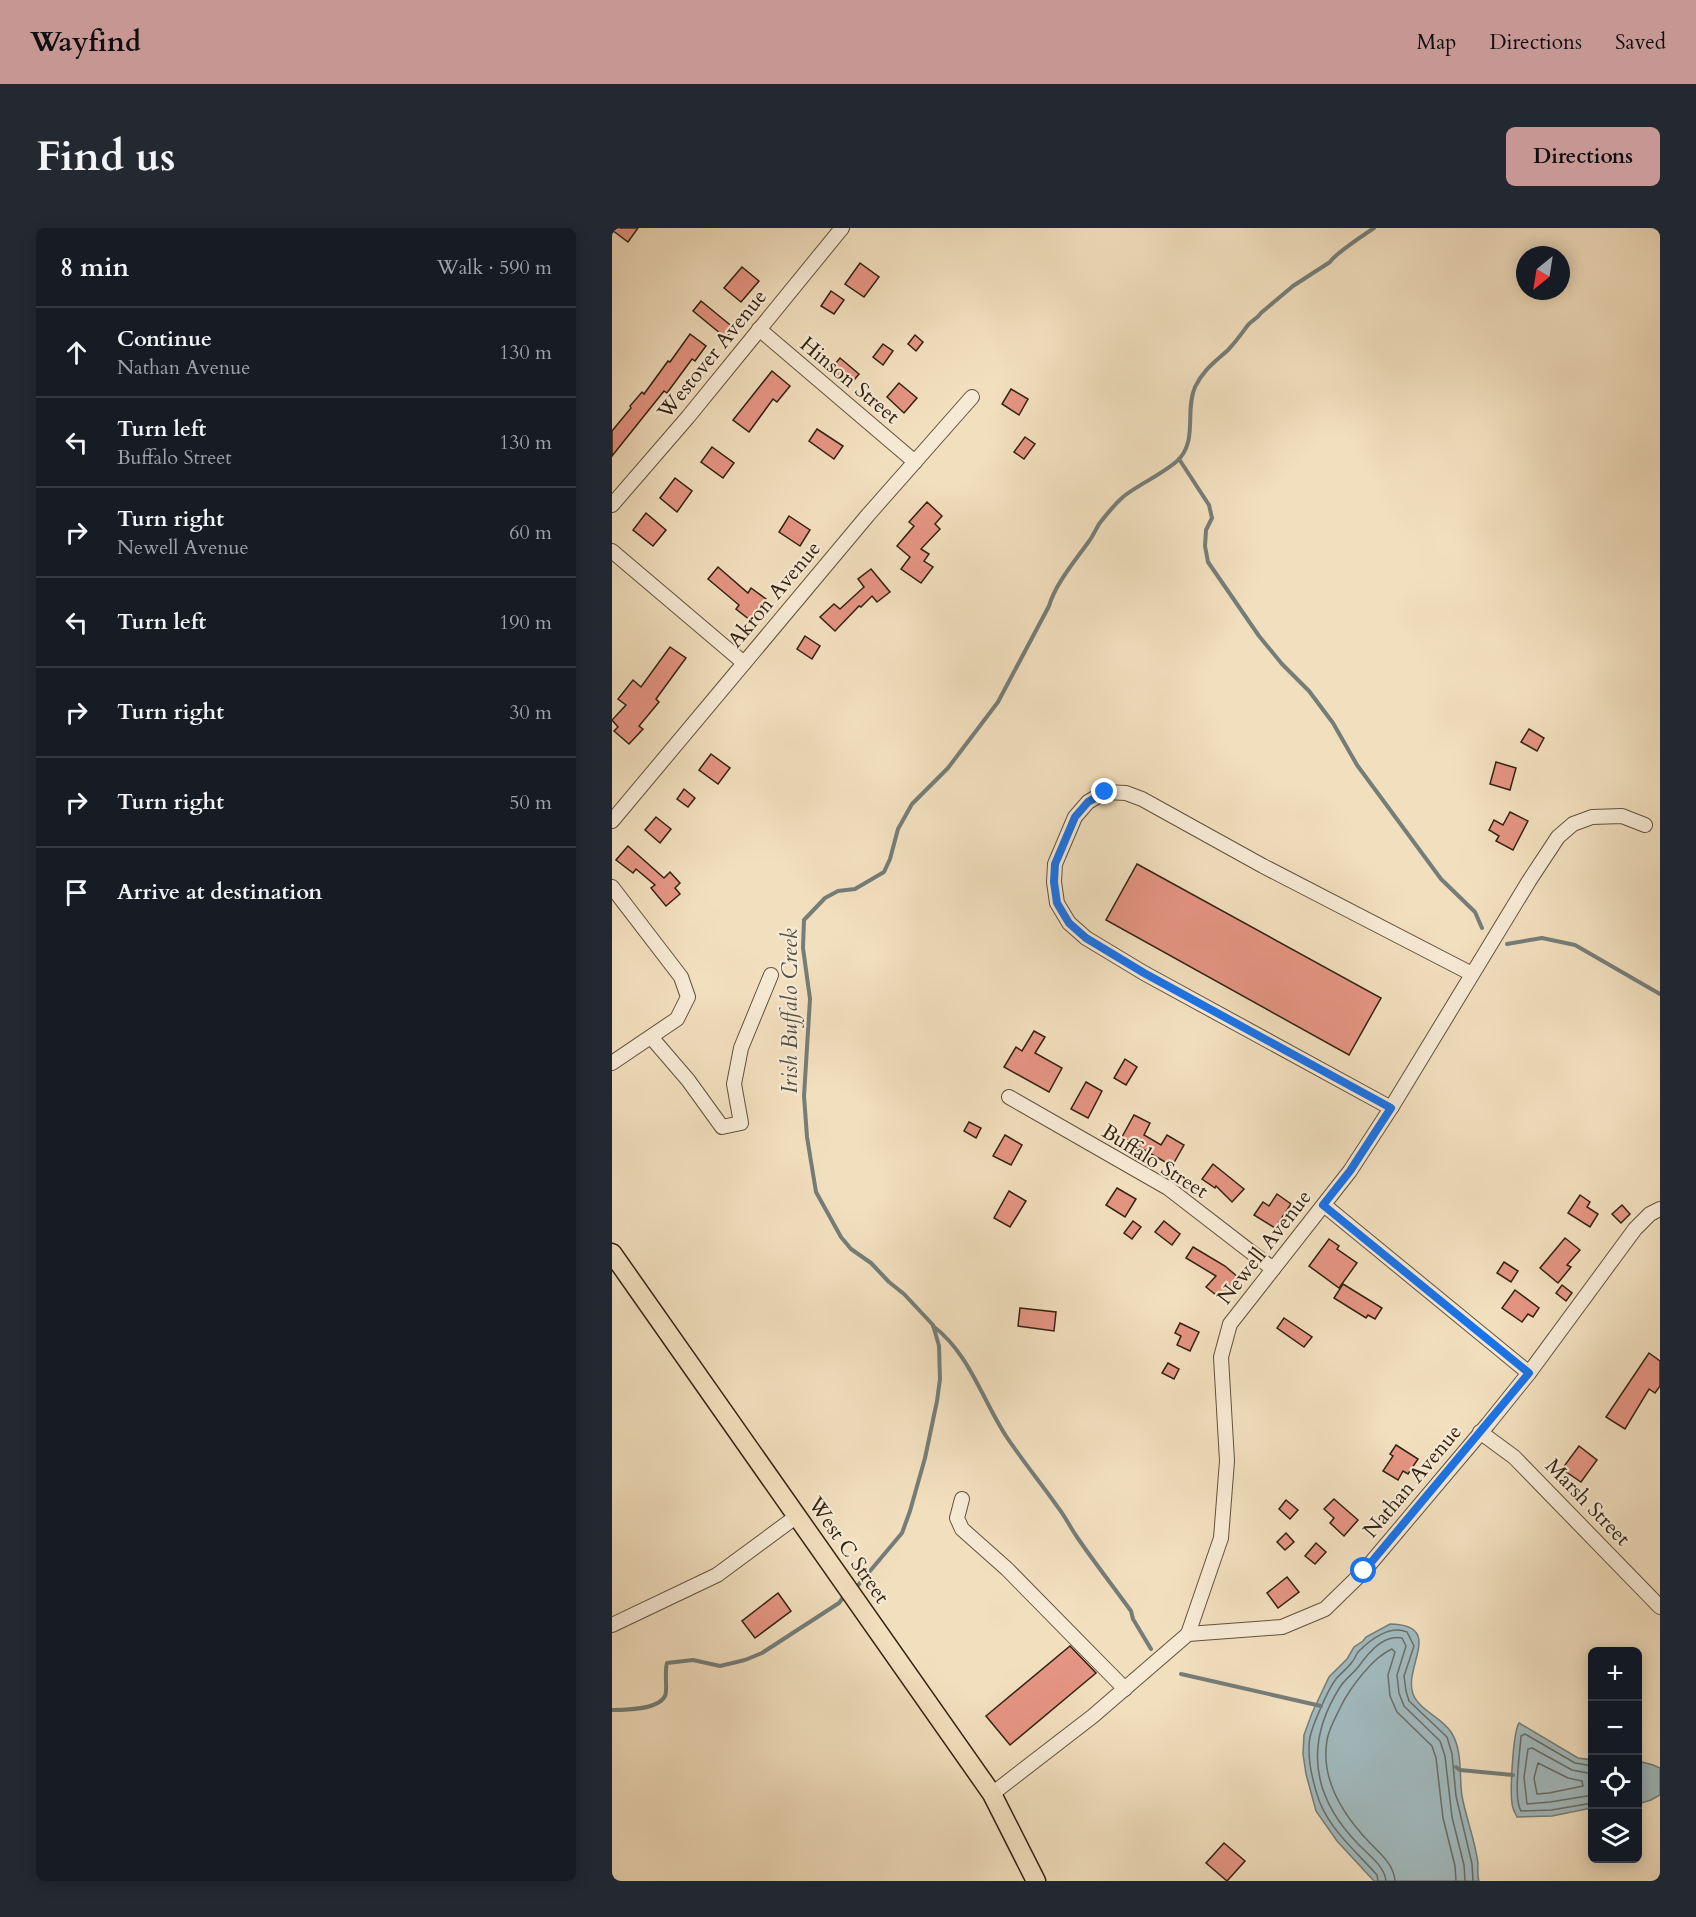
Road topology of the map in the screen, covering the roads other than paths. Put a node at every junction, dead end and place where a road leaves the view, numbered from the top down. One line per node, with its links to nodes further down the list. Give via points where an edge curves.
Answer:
1 (842, 228): 2 (street, Westover Avenue)
2 (759, 329): 4 (street, Hinson Street); 5 (street, Westover Avenue)
3 (972, 397): 4 (street, Akron Avenue)
4 (915, 462): 7 (street, Akron Avenue)
5 (612, 506)
6 (612, 551): 7 (street)
7 (744, 663): 8 (street, Akron Avenue)
8 (612, 821)
9 (1645, 825): 11 (street, Newell Avenue, via 1622,816 1606,815 1572,824 1546,855)
10 (612, 887): 13 (street, via 681,977 688,997 677,1019)
11 (1472, 974): 16 (street, Newell Avenue); 16 (street, via 1142,799 1105,792 1088,802 1075,817 1055,864 1057,903 1069,923 1086,938 1144,973)
12 (771, 975): 13 (street, via 741,1048 734,1084 741,1123 722,1126)
13 (651, 1037): 14 (street)
14 (612, 1063)
15 (1008, 1097): 20 (street, Buffalo Street, via 1168,1188)
16 (1391, 1108): 17 (street, Newell Avenue)
17 (1323, 1205): 20 (street, Newell Avenue); 21 (street)
18 (1660, 1209): 21 (street, Nathan Avenue, via 1635,1229)
19 (612, 1253): 24 (main road, West C Street)
20 (1273, 1269): 27 (street, Newell Avenue, via 1230,1324 1221,1357 1227,1461 1221,1538)
21 (1529, 1373): 22 (street, Nathan Avenue)
22 (1480, 1432): 25 (street, Marsh Street, via 1514,1457); 27 (street, Nathan Avenue, via 1364,1571 1325,1609 1282,1627)
23 (962, 1499): 28 (street, via 957,1518 962,1529)
24 (797, 1516): 26 (street, via 717,1575); 29 (main road, West C Street)
25 (1660, 1607)
26 (612, 1625)
27 (1188, 1634): 28 (street)
28 (1125, 1689): 29 (street)
29 (992, 1794): 30 (main road, West C Street)
30 (1036, 1881)

